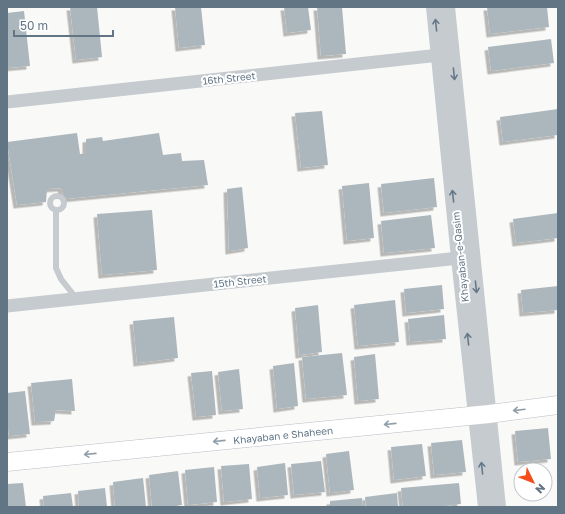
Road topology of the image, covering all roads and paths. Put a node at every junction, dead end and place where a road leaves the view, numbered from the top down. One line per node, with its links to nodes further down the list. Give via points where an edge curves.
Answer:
1 (434, 7): 3 (street, Khayaban-e-Qasim, one-way to 1)
2 (447, 7): 3 (street, Khayaban-e-Qasim)
3 (445, 54): 4 (street, 16th Street); 6 (street, Khayaban-e-Qasim)
4 (7, 102)
5 (56, 210): 7 (lane, via 56,268)
6 (466, 257): 7 (street, 15th Street); 10 (street, Khayaban-e-Qasim)
7 (76, 298): 8 (street, 15th Street)
8 (7, 306)
9 (558, 405): 10 (main road, Khayaban e Shaheen, one-way to 10)
10 (483, 415): 11 (main road, Khayaban e Shaheen, one-way to 11); 12 (street, Khayaban-e-Qasim, one-way to 10); 13 (street, Khayaban-e-Qasim)
11 (7, 462)
12 (486, 507)
13 (498, 507)

